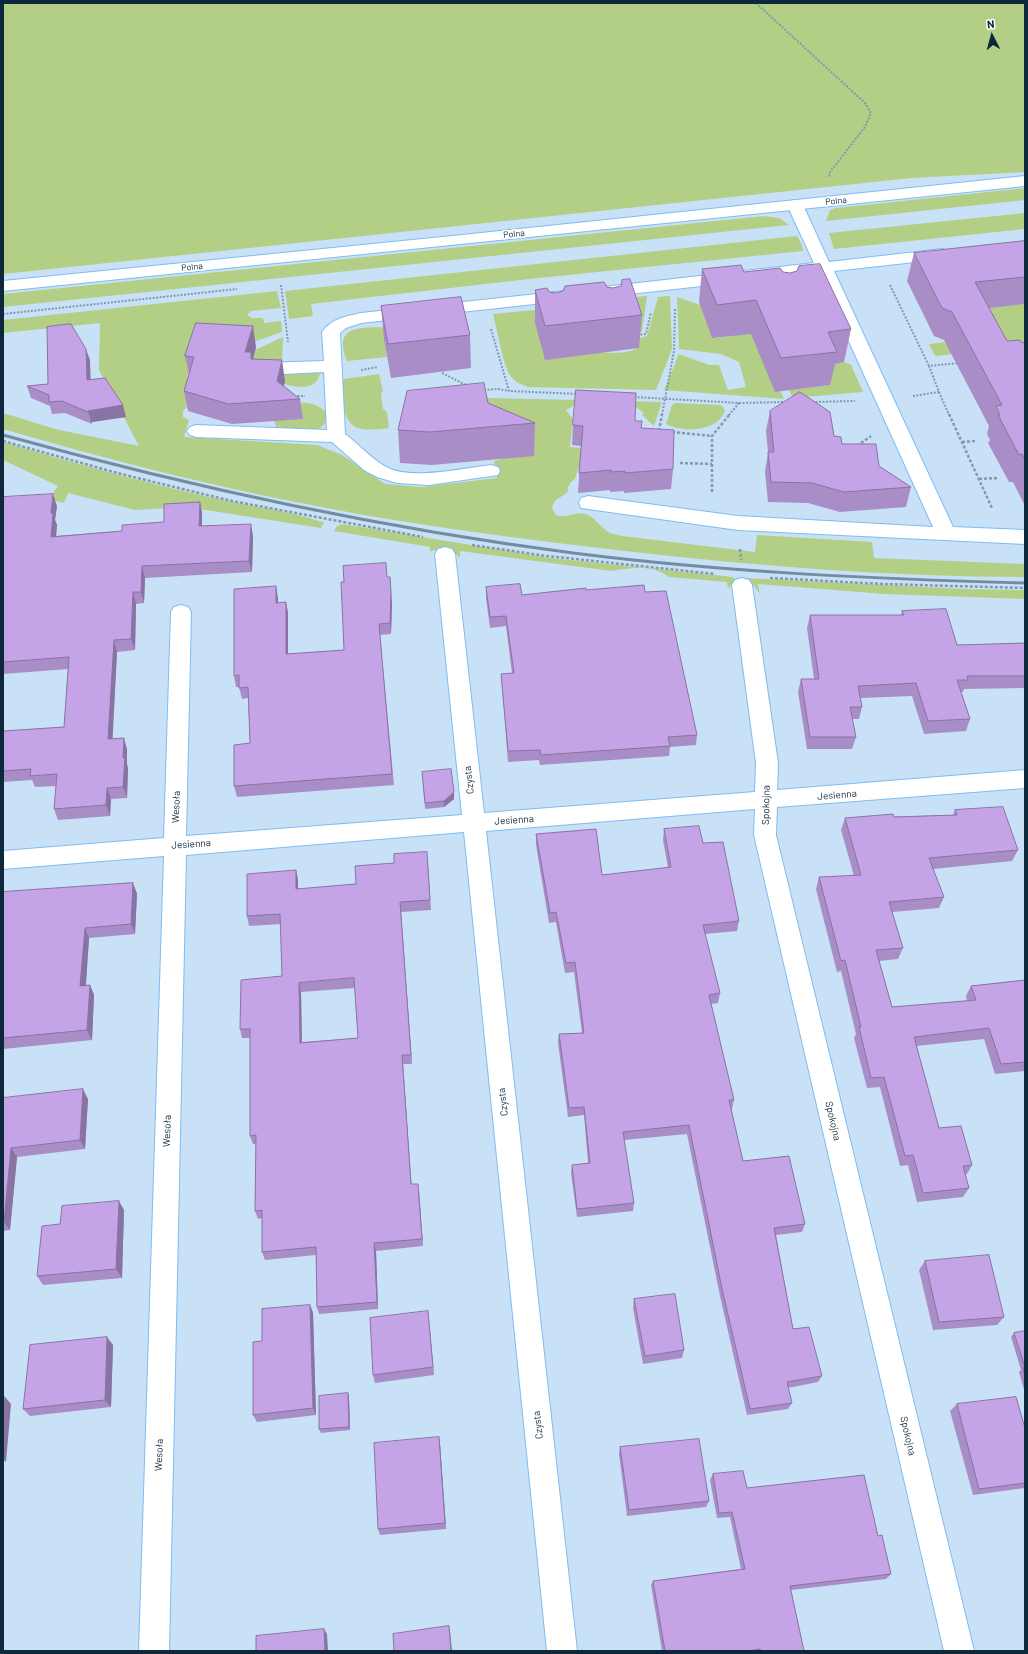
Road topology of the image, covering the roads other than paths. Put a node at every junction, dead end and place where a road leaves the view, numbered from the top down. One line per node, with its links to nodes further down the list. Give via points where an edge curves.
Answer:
1 (1025, 181): 2 (street, Polna)
2 (795, 205): 4 (street); 5 (street, Polna)
3 (955, 253): 4 (street)
4 (822, 267): 6 (street, via 774,280 675,284); 14 (street)
5 (3, 286)
6 (590, 293): 7 (street); 8 (street, via 551,305 484,305 361,318 341,324 330,332)
7 (608, 309)
8 (332, 366): 9 (street); 11 (street)
9 (263, 369)
10 (196, 430): 11 (street)
11 (336, 436): 12 (street, via 371,467 389,475 421,478)
12 (491, 471)
13 (588, 503): 14 (street, via 738,523)
14 (946, 534): 15 (street)
15 (1025, 537)
16 (437, 546): 21 (street, Czysta)
17 (742, 585): 20 (street, Spokojna, via 767,763)
18 (181, 612): 22 (street, Wesoła)
19 (1025, 779): 20 (street, Jesienna)
20 (766, 800): 21 (street, Jesienna); 26 (street, Spokojna, via 765,835)
21 (473, 823): 22 (street, Jesienna); 25 (street, Czysta)
22 (175, 845): 23 (street, Jesienna); 24 (street, Wesoła)
23 (3, 860)
24 (154, 1651)
25 (562, 1651)
26 (959, 1651)

